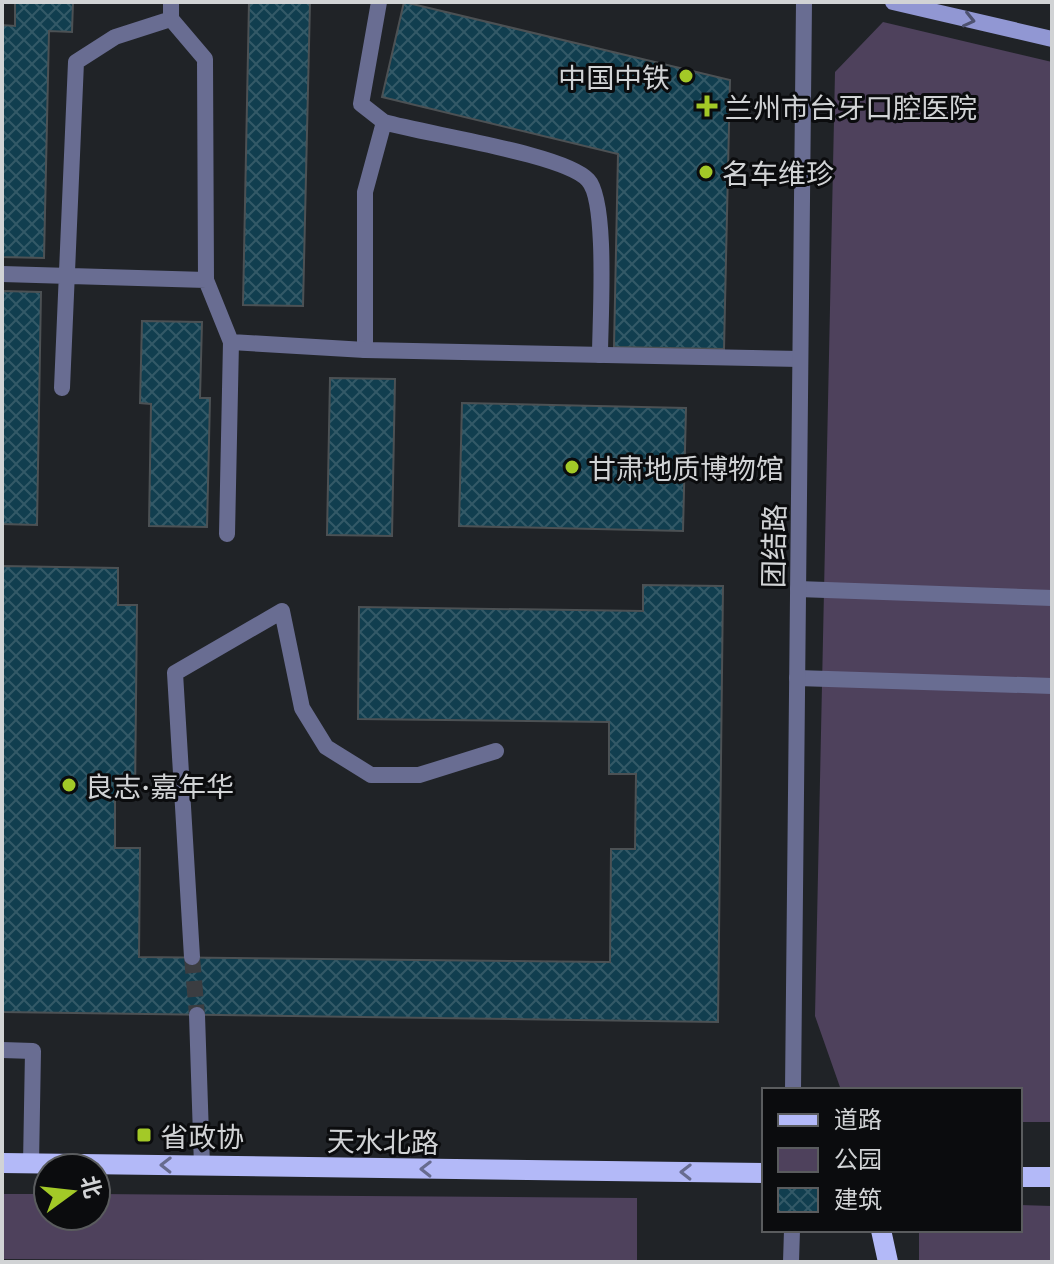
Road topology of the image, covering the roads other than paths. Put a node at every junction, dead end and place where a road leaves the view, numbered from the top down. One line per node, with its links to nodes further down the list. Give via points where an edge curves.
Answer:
1 (171, 2): 5 (street)
2 (379, 2): 7 (street, via 361,104)
3 (804, 2): 14 (street, 团结路)
4 (893, 2): 6 (main road, one-way to 6)
5 (171, 19): 9 (street, via 115,37 76,62); 10 (street, via 205,59)
6 (1052, 39)
7 (384, 122): 12 (street, via 365,192); 13 (street, via 560,163 589,180 600,209)
8 (2, 274): 9 (street)
9 (67, 276): 10 (street); 15 (street)
10 (206, 280): 11 (street)
11 (231, 342): 12 (street); 16 (street)
12 (365, 350): 13 (street)
13 (600, 355): 14 (street)
14 (800, 359): 17 (street, 团结路)
15 (62, 388)
16 (227, 534)
17 (798, 589): 18 (street); 19 (street, 团结路)
18 (1052, 598)
19 (797, 678): 20 (street); 25 (street, 团结路)
20 (1052, 686)
21 (496, 751): 22 (street, via 419,775 371,775 326,747 302,708 282,611 175,673)
22 (192, 957)
23 (197, 1015): 28 (street)
24 (2, 1050): 27 (street, via 33,1051)
25 (793, 1088)
26 (2, 1163): 27 (main road, 天水北路)
27 (31, 1164): 28 (main road, 天水北路, one-way to 27)
28 (202, 1166): 29 (main road, 天水北路, one-way to 28)
29 (762, 1173)
30 (1022, 1177): 31 (main road)
31 (1052, 1177)
32 (792, 1232): 34 (street)
33 (881, 1232): 35 (main road)
34 (791, 1262)
35 (888, 1262)

